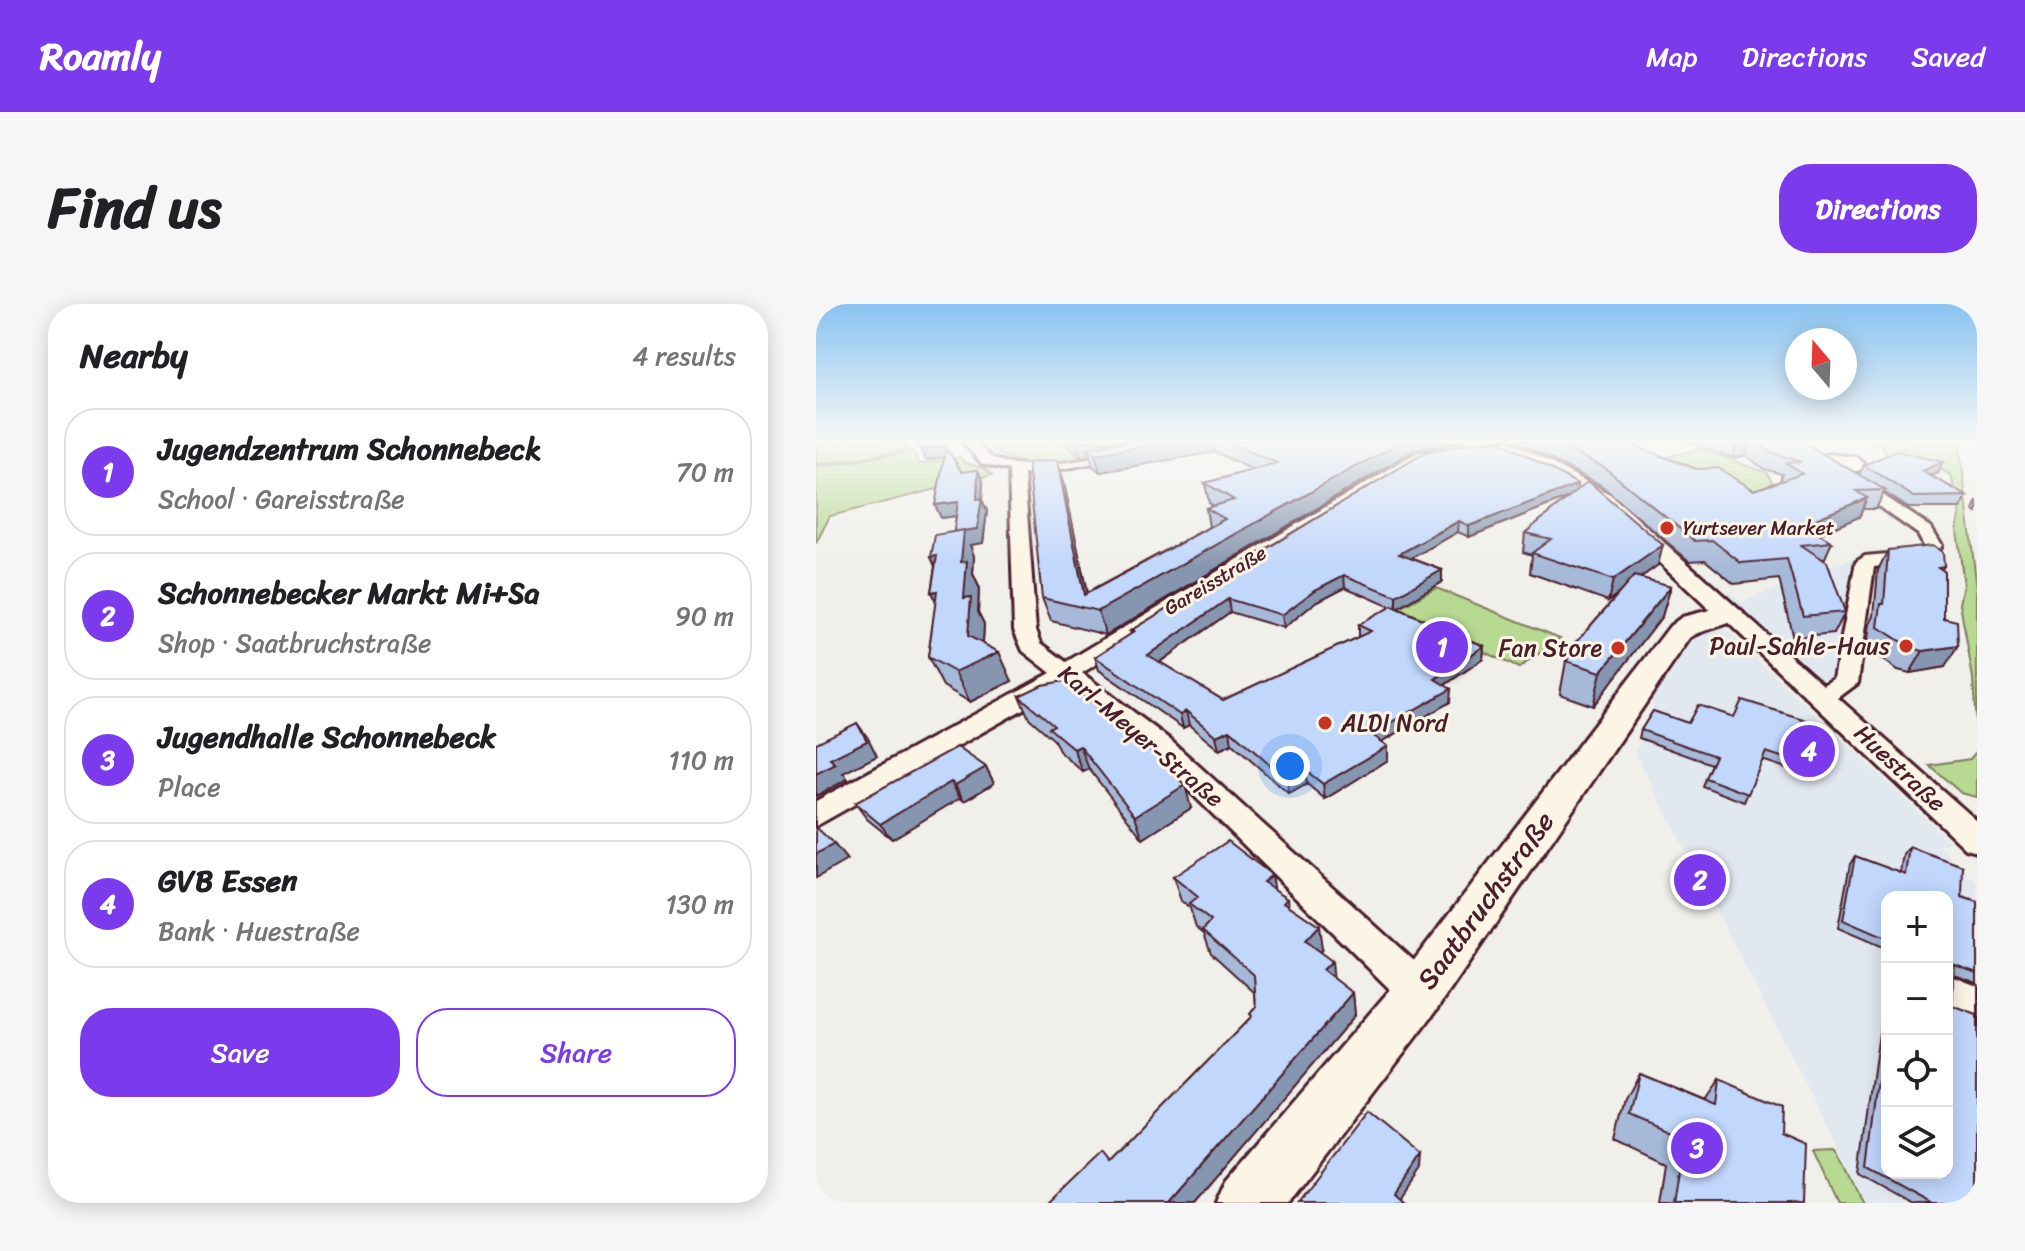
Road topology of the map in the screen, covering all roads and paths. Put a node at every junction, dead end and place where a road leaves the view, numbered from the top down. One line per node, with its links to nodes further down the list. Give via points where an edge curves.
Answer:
1 (1017, 483): 6 (street, Karl-Meyer-Straße, via 1027,639)
2 (1376, 483): 6 (street, Gareisstraße)
3 (1573, 483): 5 (main road, Huestraße, via 1603,498)
4 (1854, 483): 7 (street, via 1925,531 1933,545 1926,556 1865,562 1846,683)
5 (1729, 613): 7 (street, Huestraße); 10 (main road, Saatbruchstraße, via 1692,623 1680,632)
6 (1067, 674): 8 (street, Gareisstraße); 10 (street, Karl-Meyer-Straße, via 1190,773)
7 (1823, 696): 9 (street, Huestraße)
8 (816, 815)
9 (1973, 833)
10 (1420, 992): 11 (main road, Saatbruchstraße)
11 (1248, 1203)

